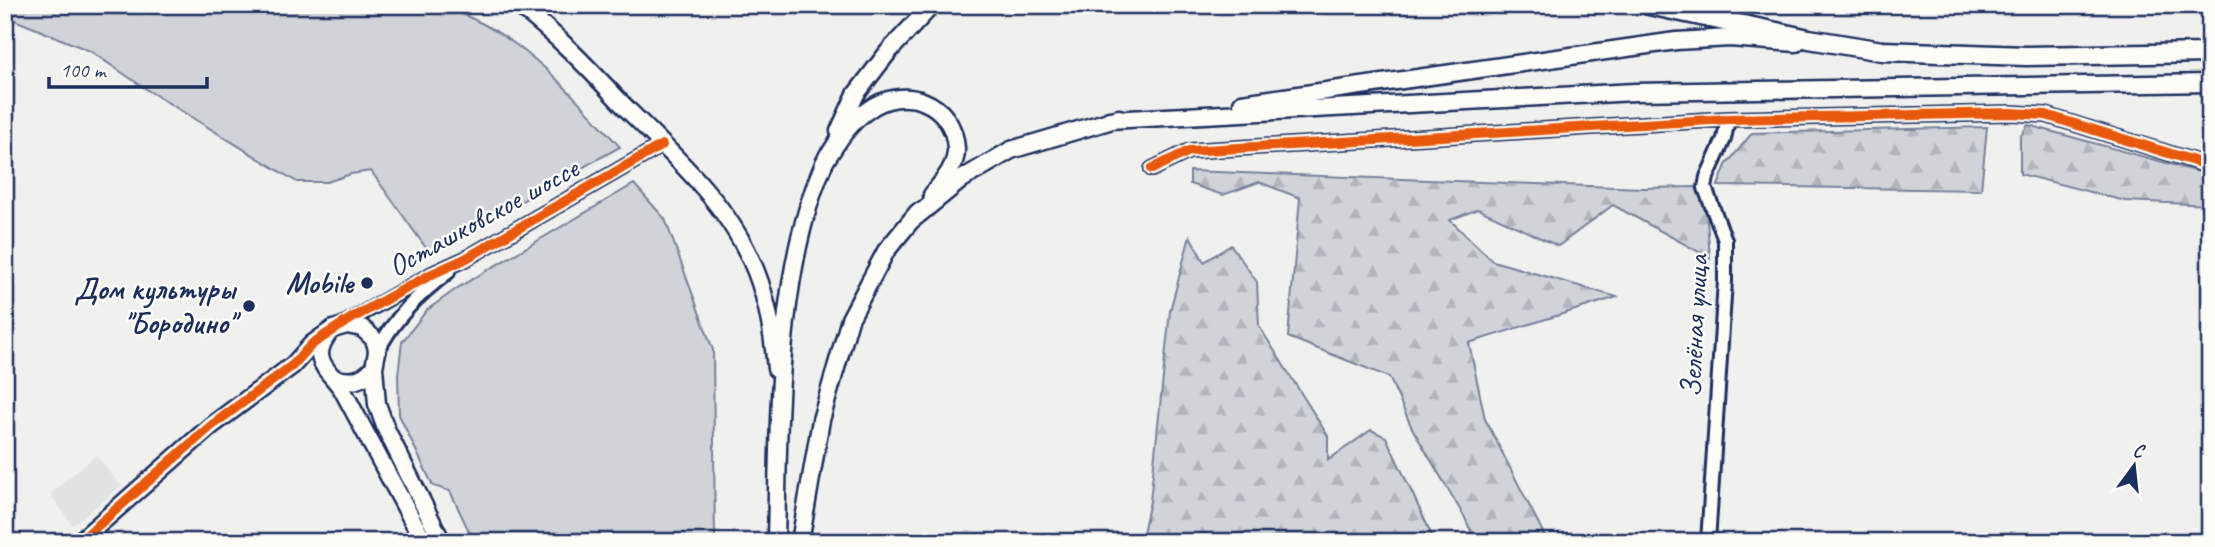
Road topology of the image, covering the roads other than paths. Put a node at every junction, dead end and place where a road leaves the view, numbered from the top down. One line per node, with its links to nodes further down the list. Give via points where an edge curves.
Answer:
1 (518, 5): 9 (main road, via 560,40)
2 (932, 5): 10 (main road, via 856,94)
3 (1649, 5): 4 (main road)
4 (1882, 51): 5 (main road, via 2026,56); 8 (main road, via 1730,38 1676,41)
5 (2205, 53)
6 (2205, 80): 8 (main road, via 1635,92)
7 (1728, 119): 11 (street, via 2046,115); 12 (street, via 1189,151); 25 (street, Зелёная улица, via 1705,188 1725,240)
8 (1109, 120): 13 (main road, via 1011,150 962,180)
9 (662, 145): 14 (street, Осташковское шоссе); 19 (main road, via 730,223 751,259 772,334)
10 (824, 163): 13 (main road, via 846,128 870,108 909,97 931,103 942,113 956,148 945,179); 19 (main road, via 804,220 791,283)
11 (2210, 166)
12 (1152, 169)
13 (914, 219): 24 (main road, via 886,251 850,319 821,420)
14 (465, 259): 15 (street, Осташковское шоссе); 16 (street, Осташковское шоссе, via 407,307)
15 (334, 330): 16 (main road, via 348,325 362,328 373,338); 17 (main road, via 312,344); 18 (main road, via 321,347 321,361)
16 (375, 359): 18 (main road, via 369,373 357,381 342,381); 22 (main road, via 377,404 386,429)
17 (293, 365): 18 (main road, via 310,363); 20 (main road, via 211,426)
18 (330, 373): 21 (main road)
19 (780, 419): 23 (main road)
20 (79, 542)
21 (424, 542)
22 (442, 542)
23 (776, 542)
24 (800, 542)
25 (1708, 542)

